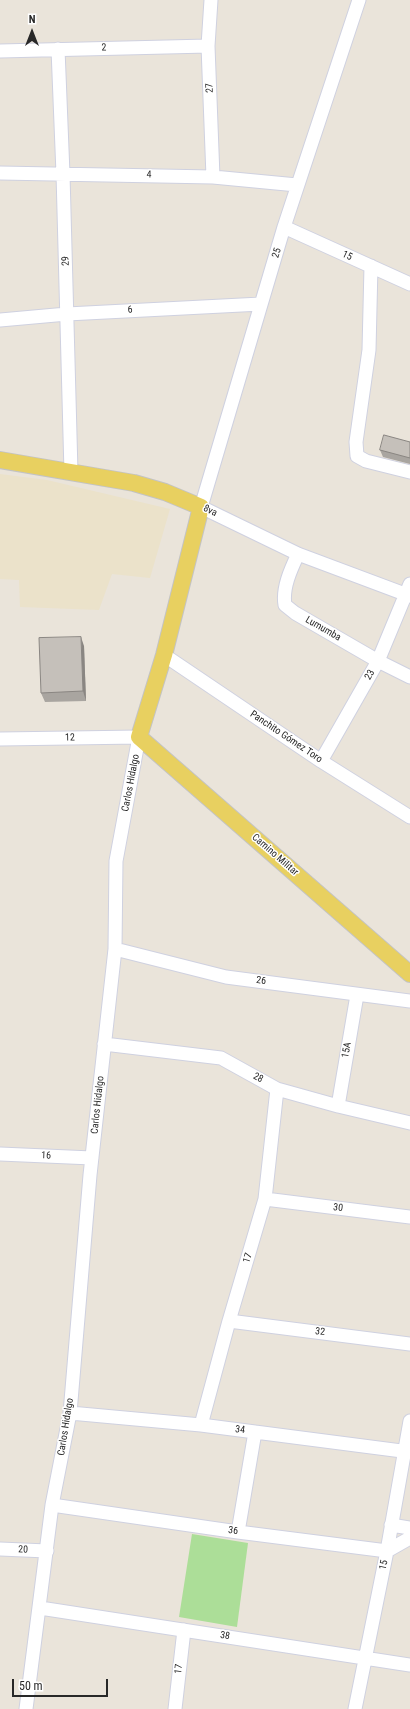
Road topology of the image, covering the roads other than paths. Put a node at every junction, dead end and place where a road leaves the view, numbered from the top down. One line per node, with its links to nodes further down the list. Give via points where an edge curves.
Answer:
1 (211, 0): 3 (street, 27)
2 (359, 0): 9 (street, 25)
3 (208, 46): 4 (street, 2); 8 (street, 27)
4 (58, 49): 5 (street, 2); 7 (street, 29)
5 (0, 51)
6 (0, 173): 7 (street, 4)
7 (63, 174): 8 (street, 4); 14 (street, 29)
8 (213, 177): 9 (street, 4)
9 (297, 185): 10 (street, 25)
10 (284, 227): 11 (street, 15); 13 (street, 25)
11 (370, 266): 12 (street, 15); 18 (street, via 368,350 356,442 357,456 366,461)
12 (410, 284)
13 (261, 304): 14 (street, 6); 19 (street, 25)
14 (67, 314): 15 (street, 6); 17 (street, 29)
15 (0, 320)
16 (0, 460): 17 (main road, 8va)
17 (71, 472): 19 (main road, 8va, via 134,483)
18 (410, 472)
19 (201, 507): 20 (street, 8va); 22 (main road, Carlos Hidalgo)
20 (298, 554): 21 (street, 8va); 23 (street, Lumumba, via 290,572 284,598 285,605)
21 (409, 591): 23 (street, 23)
22 (164, 656): 25 (main road, Carlos Hidalgo); 27 (street, Panchito Gómez Toro)
23 (378, 661): 24 (street, Lumumba); 27 (street, 23)
24 (410, 677)
25 (139, 737): 26 (street, 12); 29 (street, Carlos Hidalgo, via 116,861); 30 (main road, Camino Militar)
26 (0, 739)
27 (321, 761): 28 (street, Panchito Gómez Toro)
28 (410, 817)
29 (115, 949): 31 (street, 26, via 226,976); 33 (street, Carlos Hidalgo)
30 (410, 974)
31 (357, 995): 32 (street, 26); 35 (street, 15A)
32 (410, 1001)
33 (104, 1044): 34 (street, 28, via 221,1058); 38 (street, Carlos Hidalgo)
34 (278, 1088): 35 (street, 28); 39 (street, 17)
35 (338, 1106): 36 (street, 28)
36 (410, 1123)
37 (0, 1154): 38 (street, 16)
38 (92, 1158): 43 (street, Carlos Hidalgo)
39 (265, 1199): 40 (street, 30); 41 (street, 17)
40 (410, 1217)
41 (229, 1321): 42 (street, 32); 45 (street, 17)
42 (410, 1344)
43 (70, 1413): 45 (street, 34); 48 (street, Carlos Hidalgo)
44 (410, 1421): 47 (street, 15)
45 (201, 1425): 46 (street, 34)
46 (254, 1432): 47 (street, 34); 51 (street)
47 (407, 1452): 49 (street, 15)
48 (52, 1505): 51 (street, 36); 54 (street, Carlos Hidalgo)
49 (391, 1524): 50 (street); 55 (street, 15)
50 (410, 1528)
51 (238, 1532): 55 (street, 36)
52 (410, 1538): 55 (street)
53 (0, 1549): 54 (street, 20)
54 (47, 1551): 56 (street, Carlos Hidalgo)
55 (387, 1551): 58 (street, 15)
56 (40, 1608): 57 (street, 38); 60 (street, Carlos Hidalgo)
57 (184, 1630): 58 (street, 38); 61 (street, 17)
58 (365, 1658): 59 (street, 38); 62 (street, 15)
59 (410, 1665)
60 (26, 1709)
61 (174, 1709)
62 (355, 1709)

